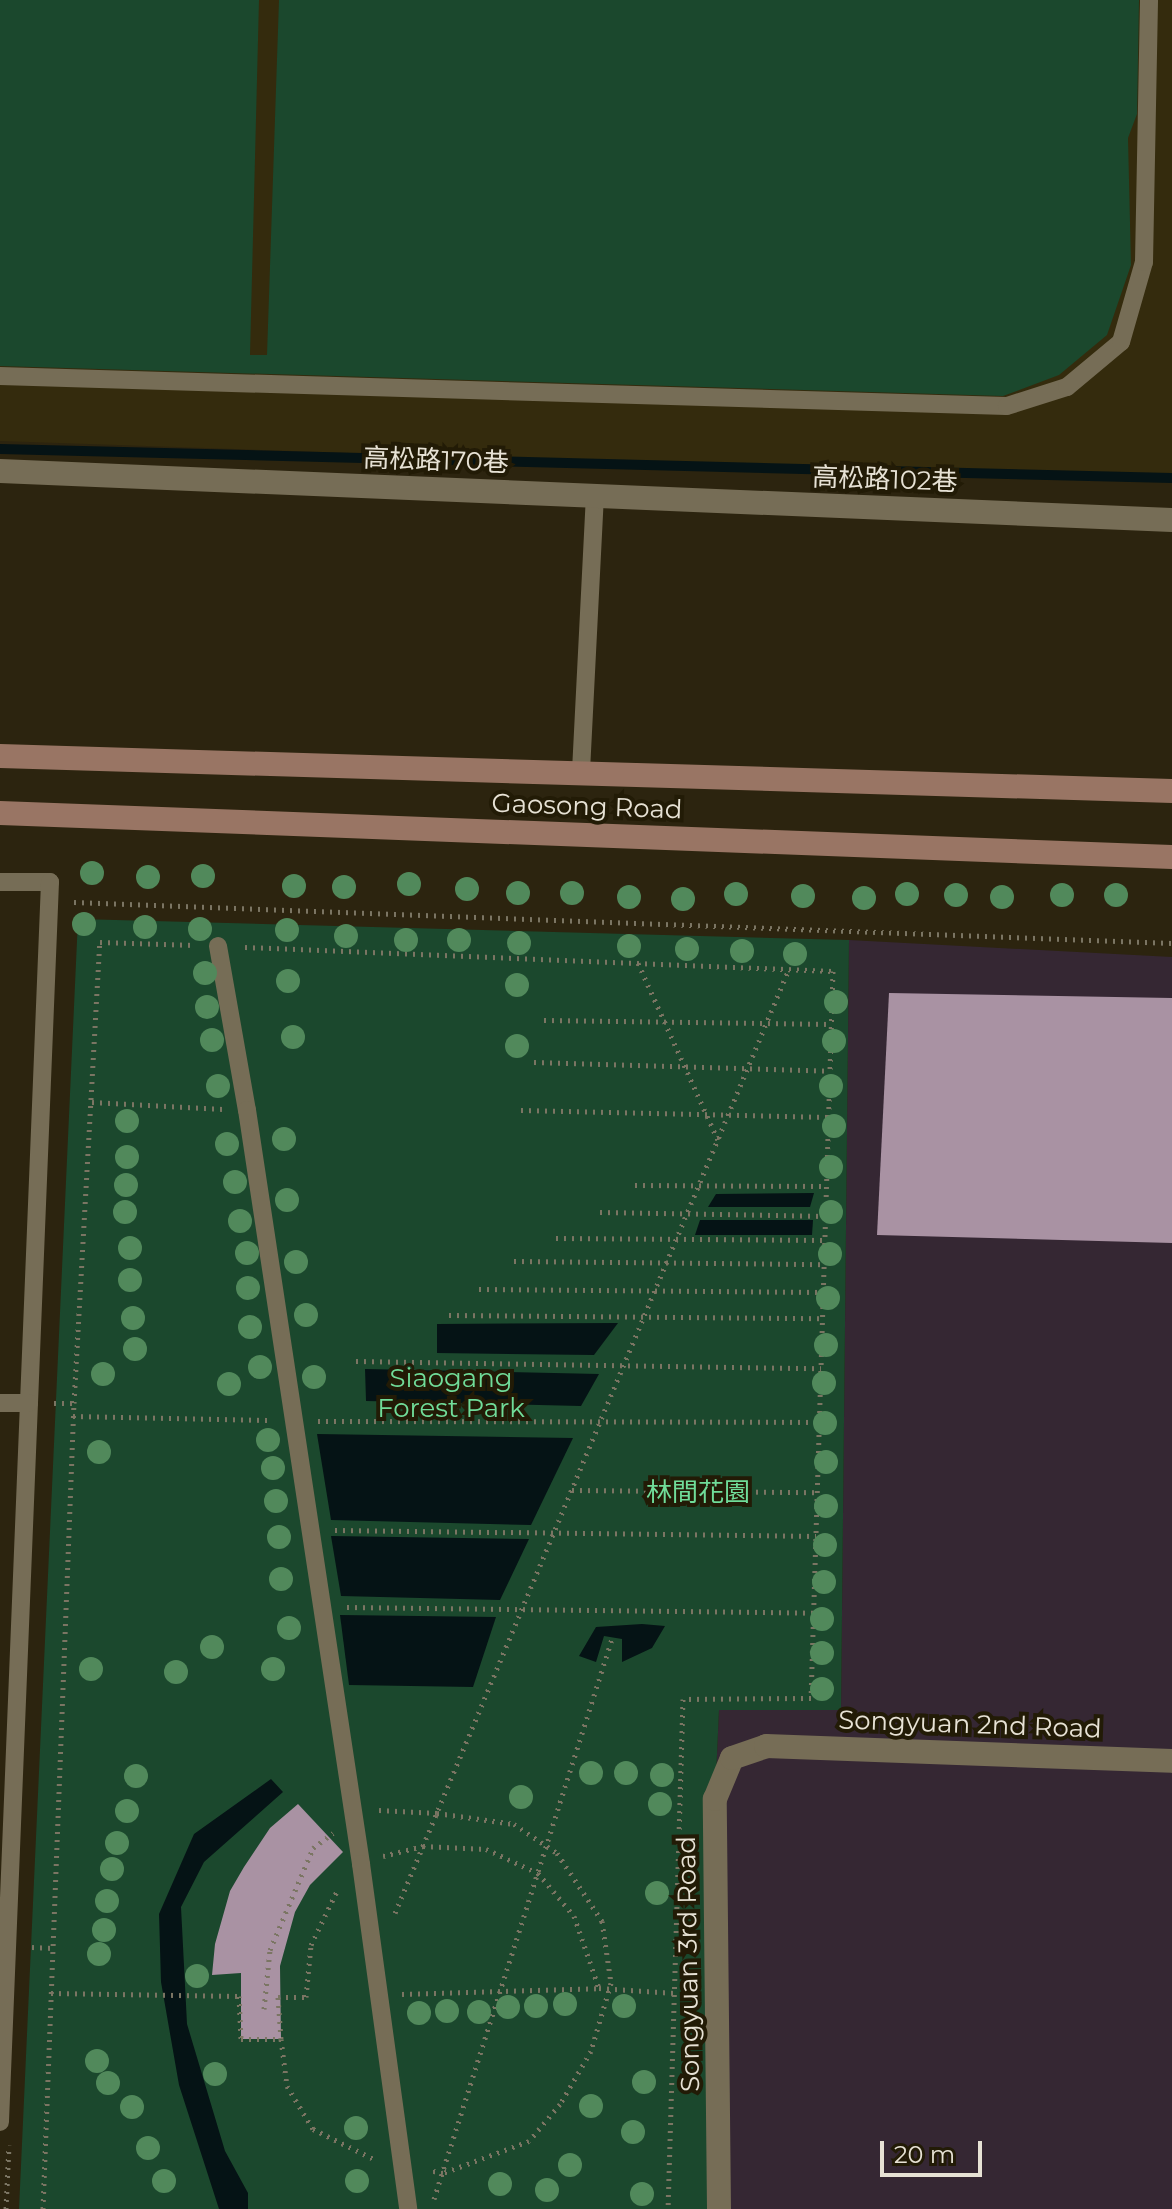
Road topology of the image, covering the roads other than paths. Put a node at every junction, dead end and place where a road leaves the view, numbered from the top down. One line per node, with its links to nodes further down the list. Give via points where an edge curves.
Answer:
1 (1149, 0): 2 (lane, via 1144,262 1121,342 1067,387 1007,406)
2 (0, 376)
3 (0, 471): 4 (street, 高松路170巷)
4 (595, 496): 5 (street, 高松路102巷); 7 (lane)
5 (1172, 520)
6 (0, 756): 7 (street, Gaosong Road)
7 (581, 771): 8 (street, Gaosong Road)
8 (1172, 791)
9 (0, 813): 10 (street, Gaosong Road)
10 (1172, 857)
11 (0, 882): 14 (lane, via 50,882)
12 (218, 946): 19 (lane, via 361,1864)
13 (0, 1403): 14 (lane)
14 (29, 1403): 17 (lane)
15 (766, 1746): 16 (street, Songyuan 2nd Road); 20 (street, Songyuan 3rd Road, via 732,1758 715,1799)
16 (1172, 1761)
17 (4, 1947): 18 (lane)
18 (5, 2127)
19 (408, 2209)
20 (719, 2209)

